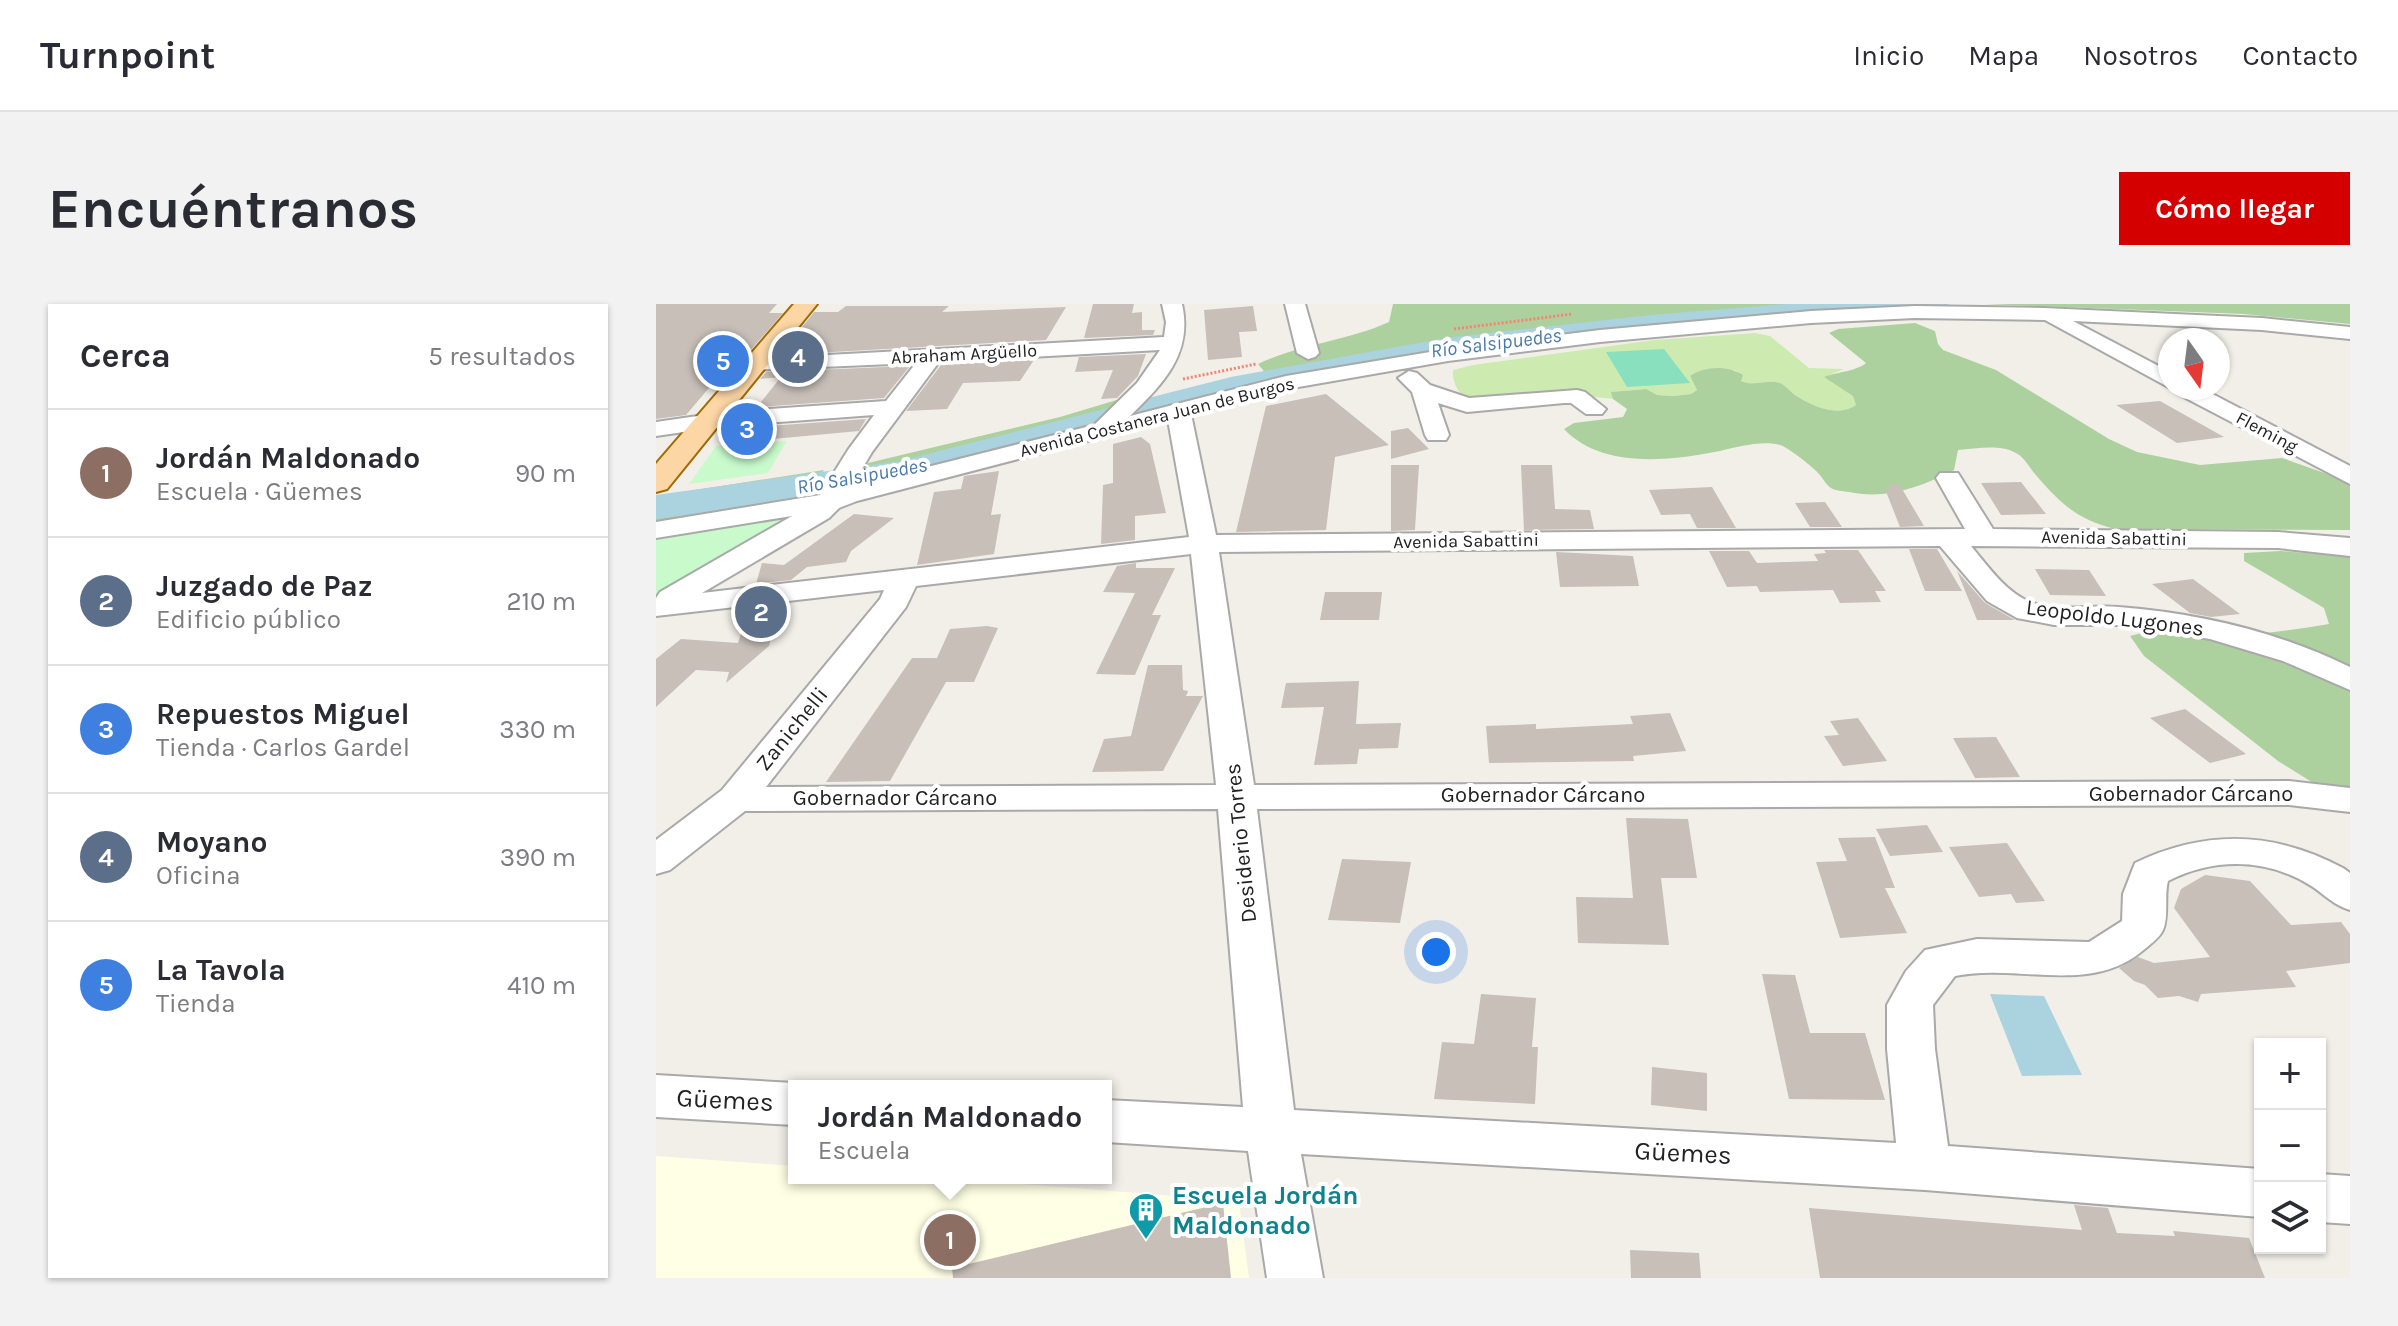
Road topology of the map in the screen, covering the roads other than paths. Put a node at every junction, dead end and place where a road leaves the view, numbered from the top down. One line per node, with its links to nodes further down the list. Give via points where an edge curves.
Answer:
1 (806, 304): 10 (main road)
2 (1295, 304): 7 (street)
3 (1178, 305): 6 (street)
4 (2044, 314): 5 (street, Avenida Costanera Juan de Burgos); 9 (street, Avenida Costanera Juan de Burgos, via 1811,317 1600,336); 11 (street)
5 (2350, 333)
6 (1174, 343): 8 (street, Abraham Argüello); 19 (street, via 1157,374)
7 (1308, 353)
8 (932, 356): 10 (street, Abraham Argüello); 15 (street)
9 (1392, 363): 12 (street); 16 (street, Avenida Costanera Juan de Burgos)
10 (755, 365): 17 (main road)
11 (2158, 375)
12 (1422, 390): 14 (street, via 1467,405); 20 (street)
13 (2207, 400): 21 (street, Fleming)
14 (1592, 406)
15 (894, 407): 17 (street); 24 (street)
16 (1178, 409): 19 (street, Avenida Costanera Juan de Burgos); 30 (street, Desiderio Torres)
17 (705, 423): 18 (street); 23 (main road)
18 (656, 429)
19 (1100, 430): 24 (street, Avenida Costanera Juan de Burgos, via 848,495)
20 (1437, 435)
21 (2350, 476)
22 (1949, 478): 27 (street)
23 (656, 483)
24 (837, 488): 25 (street, Avenida Costanera Juan de Burgos); 33 (street, Avenida Costanera Juan de Burgos, via 819,512)
25 (656, 530)
26 (1948, 537): 27 (street, Avenida Sabattini); 30 (street, Avenida Sabattini); 34 (street, Leopoldo Lugones, via 2013,606 2228,631)
27 (1984, 537): 29 (street, Avenida Sabattini)
28 (2350, 539): 29 (street, Avenida Sabattini)
29 (2278, 540): 31 (street, Avenida Sabattini)
30 (1204, 544): 32 (street, Avenida Sabattini); 35 (street, Desiderio Torres)
31 (2350, 547)
32 (904, 577): 33 (street, Avenida Sabattini); 36 (street, Zanichelli, via 895,601)
33 (656, 607)
34 (2350, 680)
35 (1236, 795): 36 (street, Gobernador Cárcano); 37 (street, Gobernador Cárcano, via 2289,793); 43 (street, Desiderio Torres)
36 (736, 799): 38 (street, Zanichelli)
37 (2350, 800)
38 (656, 860)
39 (2350, 895): 44 (street, via 2311,865 2271,852 2214,850 2172,860 2150,873 2143,927 2115,949 2093,958 1977,955 1941,962 1910,1005)
40 (656, 1096): 41 (street, Güemes)
41 (788, 1104)
42 (1112, 1121): 43 (street, Güemes)
43 (1271, 1130): 44 (street, Güemes); 48 (street, Desiderio Torres)
44 (1925, 1167): 45 (street, Güemes)
45 (2254, 1193)
46 (2326, 1198): 47 (street)
47 (2350, 1200)
48 (1295, 1278)

